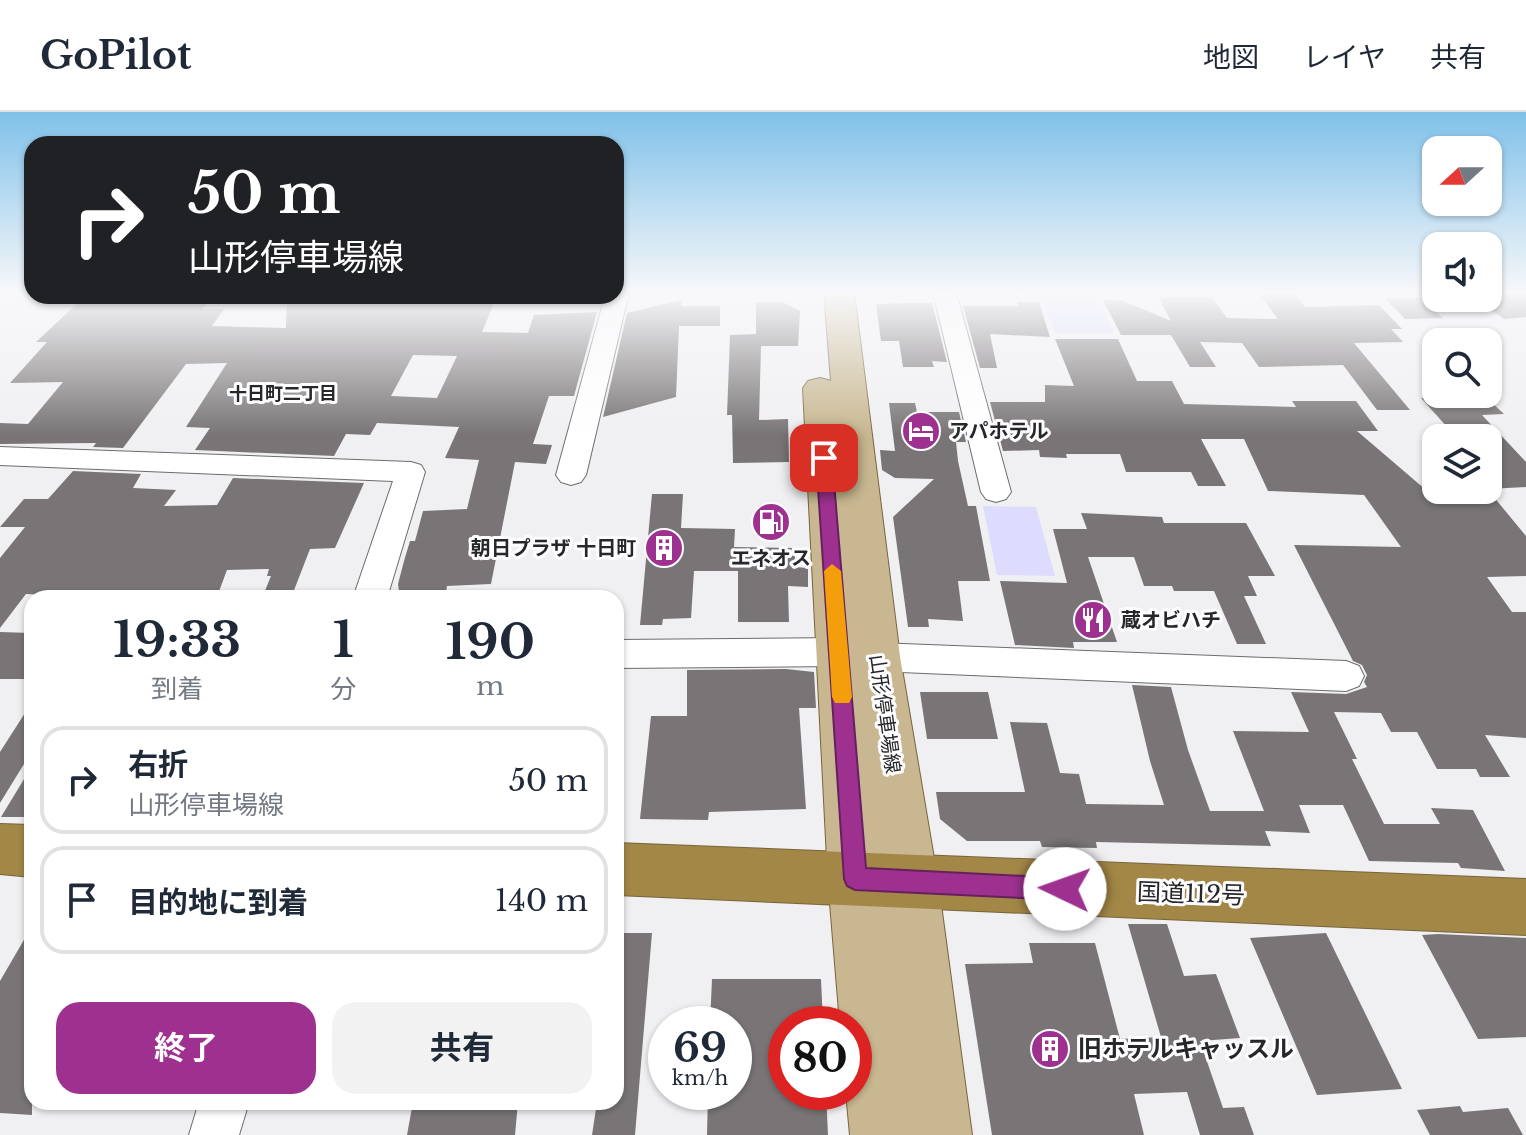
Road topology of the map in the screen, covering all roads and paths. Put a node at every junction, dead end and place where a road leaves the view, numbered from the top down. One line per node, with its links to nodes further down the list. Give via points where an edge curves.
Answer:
1 (606, 340): 6 (street)
2 (821, 340): 10 (main road, 山形停車場線)
3 (841, 340): 10 (main road, 山形停車場線)
4 (956, 340): 7 (street)
5 (0, 456): 8 (street, via 411,472)
6 (571, 475)
7 (996, 492)
8 (373, 590)
9 (624, 654): 10 (street)
10 (858, 655): 11 (street); 15 (main road, 山形停車場線); 16 (main road, 山形停車場線)
11 (1346, 676)
12 (0, 849): 13 (highway)
13 (24, 850)
14 (624, 869): 15 (highway, 国道112号)
15 (855, 879): 16 (highway, 国道112号); 20 (main road, 山形停車場線)
16 (910, 882): 17 (highway, 国道112号); 21 (main road, 山形停車場線)
17 (1526, 907)
18 (222, 1110): 19 (street)
19 (214, 1135)
20 (883, 1135)
21 (939, 1135)

